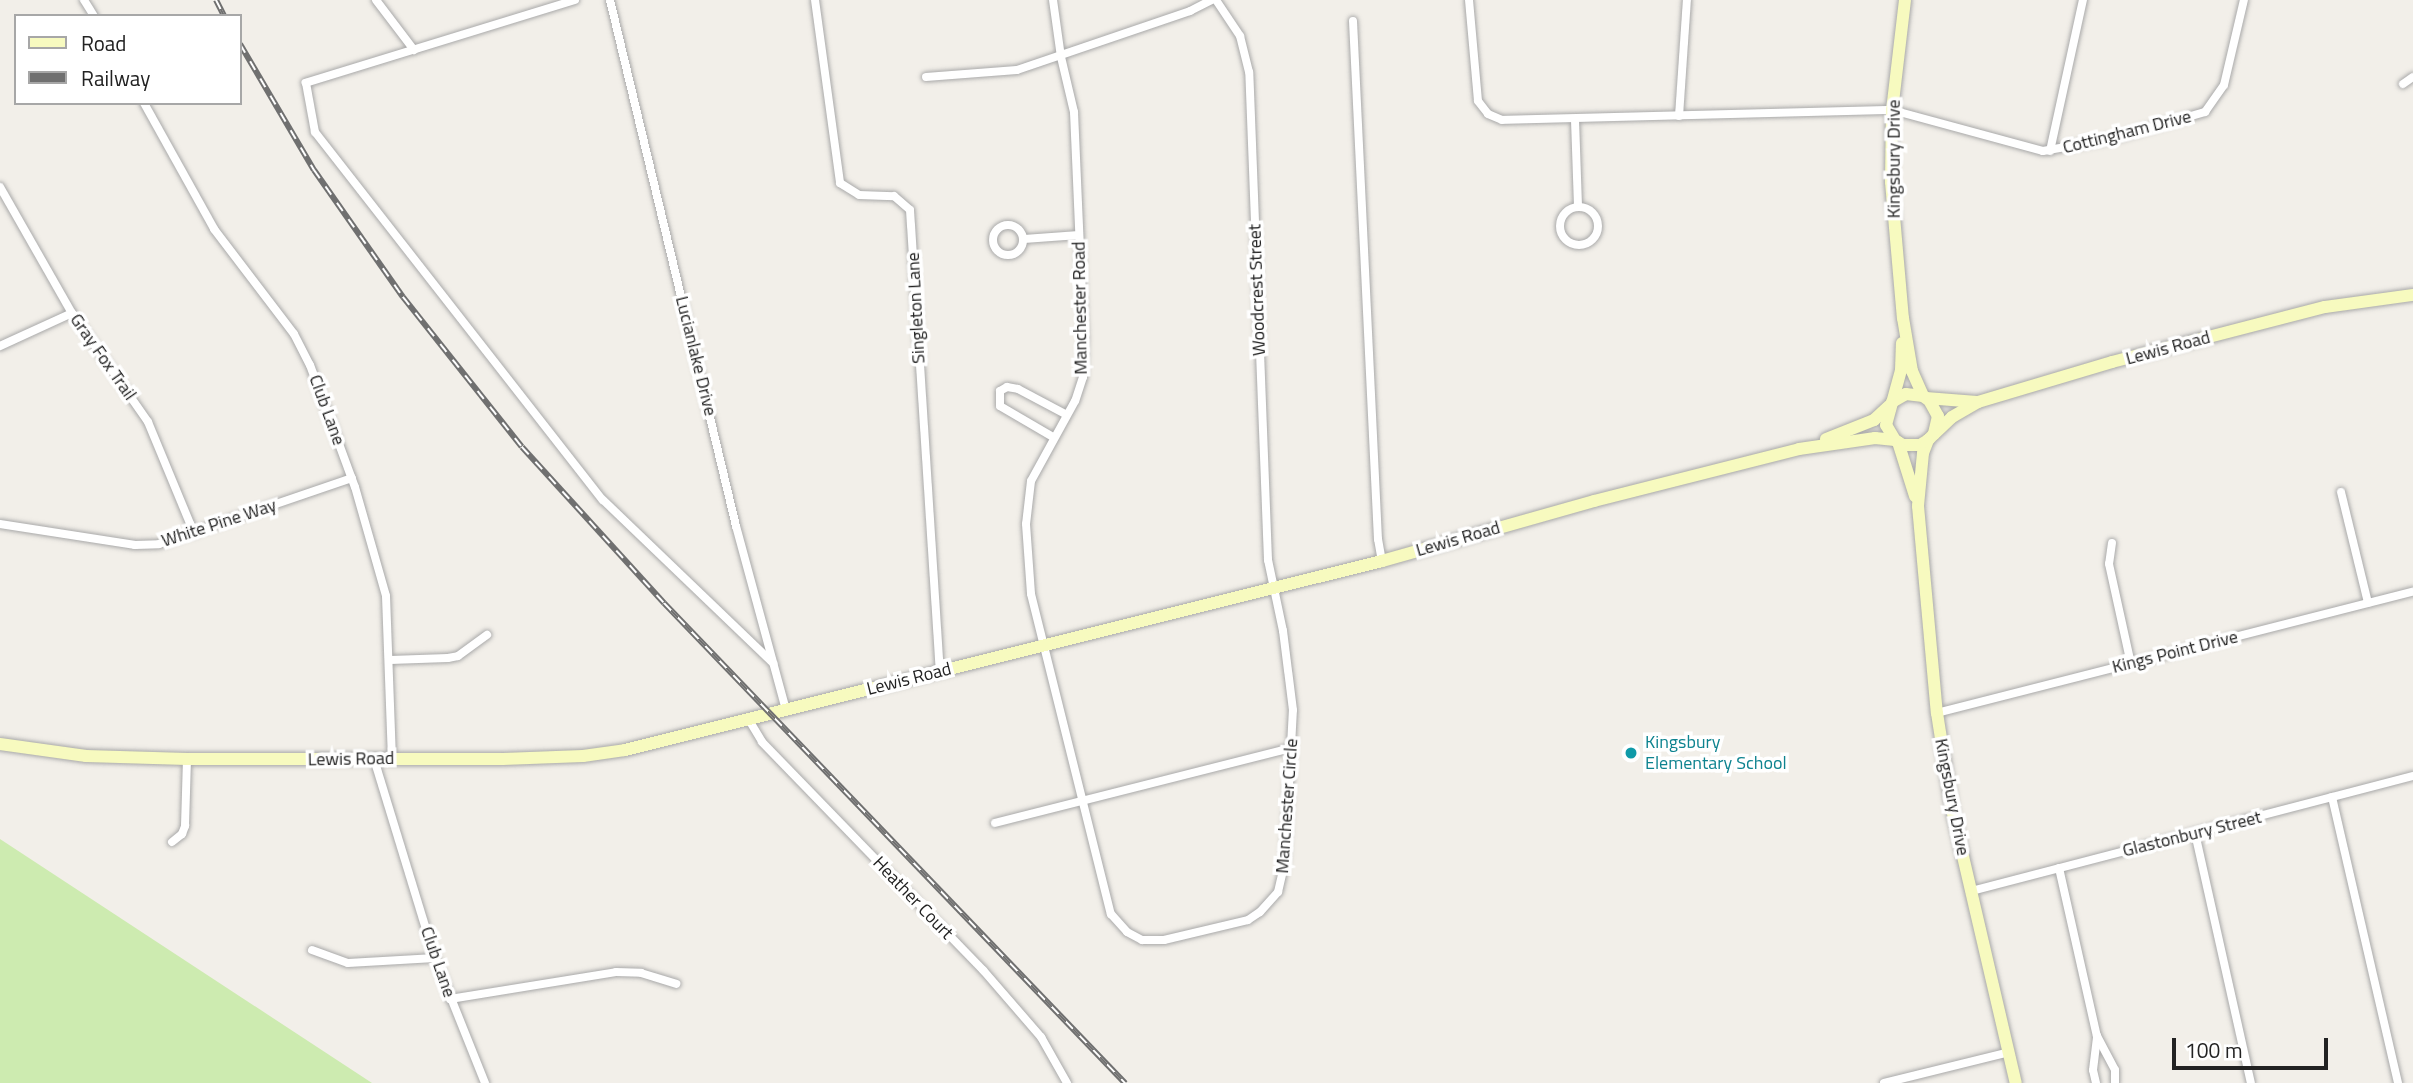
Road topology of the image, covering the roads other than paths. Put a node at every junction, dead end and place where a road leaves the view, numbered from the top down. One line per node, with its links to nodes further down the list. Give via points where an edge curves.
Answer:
1 (376, 0): 13 (street)
2 (575, 0): 13 (street)
3 (610, 0): 52 (street, Lucianlake Drive)
4 (815, 0): 54 (street, Singleton Lane, via 840,183 859,195 894,196 910,210)
5 (1053, 0): 14 (street, Manchester Road)
6 (1214, 0): 14 (street); 46 (street, Woodcrest Street, via 1240,36 1249,72)
7 (1469, 0): 21 (street, Cottingham Drive, via 1476,91 1484,111 1514,121)
8 (1687, 0): 20 (street)
9 (1905, 0): 19 (street, Kingsbury Drive)
10 (2083, 0): 22 (street)
11 (2244, 0): 22 (street, Cottingham Drive, via 2224,85 2204,112)
12 (1353, 21): 45 (street)
13 (414, 50): 52 (street, via 306,83 315,132 603,500)
14 (1061, 57): 16 (street, via 1006,72); 25 (street, Manchester Road, via 1074,112)
15 (2413, 76): 17 (street)
16 (926, 77)
17 (2403, 84)
18 (145, 105): 39 (street, Club Lane, via 214,229 303,350)
19 (1892, 110): 20 (street, Cottingham Drive); 22 (street, Cottingham Drive); 29 (street, Kingsbury Drive, via 1892,207)
20 (1679, 116): 21 (street, Cottingham Drive)
21 (1575, 120): 24 (street)
22 (2050, 151)
23 (0, 187): 28 (street, Gray Fox Trail)
24 (1578, 206): 24 (street, via 1568,210 1560,223 1564,238 1578,245 1593,239 1598,224 1591,210)
25 (1079, 235): 26 (street); 34 (street, Manchester Road, via 1083,377)
26 (1024, 239)
27 (2413, 295): 32 (street, Lewis Road, via 2291,314)
28 (72, 313): 30 (street); 43 (street, Gray Fox Trail, via 148,422)
29 (1903, 318): 31 (street, Kingsbury Drive, via 1912,371); 33 (street, Kingsbury Drive, via 1901,370)
30 (0, 346)
31 (1924, 397): 32 (street); 33 (street, via 1906,394); 35 (street, Kingsbury Drive, via 1938,416)
32 (1978, 402): 35 (street, Lewis Road)
33 (1891, 403): 37 (street, Kingsbury Drive, via 1886,425); 38 (street, Lewis Road, via 1863,425)
34 (1067, 415): 36 (street, Manchester Road); 36 (street, via 1012,387 1000,391 1000,406)
35 (1931, 437): 37 (street, via 1912,446); 41 (street, Kingsbury Drive, via 1923,453)
36 (1053, 438): 50 (street, Manchester Road, via 1035,469 1026,510 1031,594)
37 (1896, 441): 38 (street, Lewis Road, via 1856,440); 41 (street, Kingsbury Drive)
38 (1799, 449): 45 (street, Lewis Road)
39 (352, 478): 43 (street, White Pine Way); 51 (street, Club Lane, via 387,596)
40 (2341, 492): 48 (street)
41 (1918, 506): 56 (street, Kingsbury Drive)
42 (0, 524): 43 (street, White Pine Way, via 135,545 159,544)
43 (194, 533)
44 (2112, 543): 53 (street, via 2109,564)
45 (1382, 561): 46 (street, Lewis Road)
46 (1272, 589): 50 (street, Lewis Road); 59 (street, Manchester Circle, via 1291,687)
47 (2413, 592): 48 (street, Kings Point Drive)
48 (2368, 603): 53 (street, Kings Point Drive)
49 (487, 635): 51 (street, via 458,656)
50 (1042, 646): 54 (street, Lewis Road); 65 (street, Manchester Circle)
51 (390, 660): 60 (street, Club Lane)
52 (773, 663): 55 (street, Lucianlake Drive)
53 (2131, 664): 56 (street, Kings Point Drive)
54 (940, 671): 55 (street, Lewis Road)
55 (786, 710): 57 (street, Lewis Road)
56 (1937, 713): 70 (street, Kingsbury Drive)
57 (749, 720): 60 (street, Lewis Road, via 583,756); 78 (street, Heather Court, via 762,742 983,970 1041,1037)
58 (0, 744): 61 (street, Lewis Road, via 86,756)
59 (1291, 748): 65 (street); 65 (street, Manchester Circle, via 1282,880 1270,902 1248,920 1164,940 1142,940 1119,927 1108,904)
60 (392, 758): 62 (street, Lewis Road)
61 (187, 759): 62 (street, Lewis Road); 68 (street, via 185,825)
62 (374, 759): 72 (street, Club Lane)
63 (2413, 776): 64 (street, Glastonbury Street)
64 (2332, 797): 67 (street, Glastonbury Street); 84 (street)
65 (1082, 802): 66 (street)
66 (995, 823)
67 (2195, 833): 69 (street, Glastonbury Street); 83 (street)
68 (172, 842)
69 (2059, 868): 70 (street, Glastonbury Street); 75 (street)
70 (1971, 891): 76 (street, Kingsbury Drive)
71 (312, 950): 72 (street, via 348,963)
72 (435, 958): 74 (street, Club Lane)
73 (676, 984): 74 (street, via 641,973 616,972)
74 (450, 999): 77 (street, Club Lane)
75 (2096, 1036): 81 (street); 82 (street, via 2115,1070)
76 (2009, 1052): 79 (street); 80 (street, Kingsbury Drive)
77 (485, 1083)
78 (1067, 1083)
79 (1884, 1083)
80 (2016, 1083)
81 (2096, 1083)
82 (2115, 1083)
83 (2251, 1083)
84 (2398, 1083)

